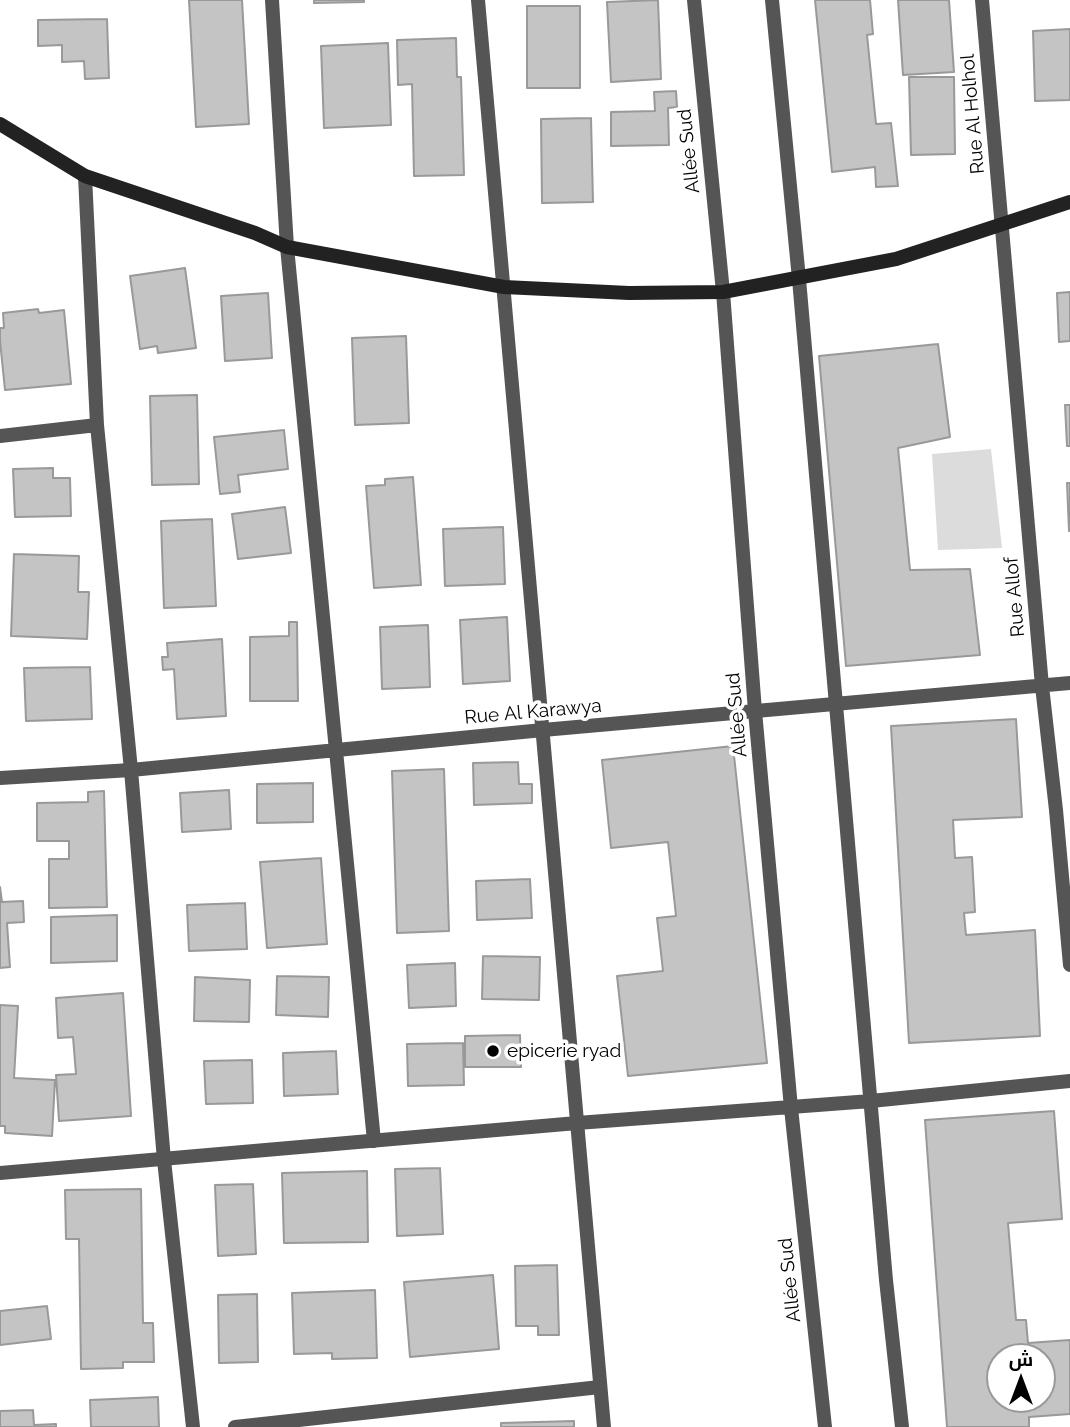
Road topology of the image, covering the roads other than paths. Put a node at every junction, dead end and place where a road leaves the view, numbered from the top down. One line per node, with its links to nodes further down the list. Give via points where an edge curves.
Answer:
1 (272, 0): 10 (street)
2 (478, 0): 12 (street)
3 (694, 0): 13 (street, Allée Sud)
4 (772, 0): 11 (street)
5 (982, 0): 9 (street, Rue Al Holhol)
6 (0, 124): 7 (street)
7 (85, 176): 10 (street); 14 (street)
8 (1070, 202): 9 (street)
9 (1003, 225): 11 (street, via 896,259); 17 (street, Rue Allof)
10 (287, 247): 12 (street); 21 (street)
11 (799, 279): 13 (street); 18 (street)
12 (504, 287): 13 (street); 20 (street)
13 (723, 292): 19 (street, Allée Sud)
14 (97, 425): 15 (street); 22 (street)
15 (0, 436)
16 (1070, 683): 17 (street, Rue Al Karawya)
17 (1042, 687): 18 (street, Rue Al Karawya); 24 (street, Rue Allof)
18 (836, 705): 19 (street, Rue Al Karawya); 26 (street)
19 (755, 711): 20 (street, Rue Al Karawya); 27 (street, Allée Sud)
20 (543, 730): 21 (street, Rue Al Karawya); 28 (street)
21 (336, 749): 22 (street, Rue Al Karawya); 29 (street)
22 (131, 770): 23 (street, Rue Al Karawya); 30 (street)
23 (0, 778)
24 (1070, 965)
25 (1070, 1081): 26 (street)
26 (872, 1101): 27 (street); 37 (street)
27 (791, 1108): 28 (street); 36 (street, Allée Sud)
28 (577, 1123): 29 (street); 32 (street)
29 (374, 1141): 30 (street)
30 (164, 1160): 31 (street); 33 (street)
31 (0, 1173)
32 (600, 1387): 34 (street); 35 (street)
33 (193, 1427)
34 (235, 1427)
35 (604, 1427)
36 (825, 1427)
37 (902, 1427)

